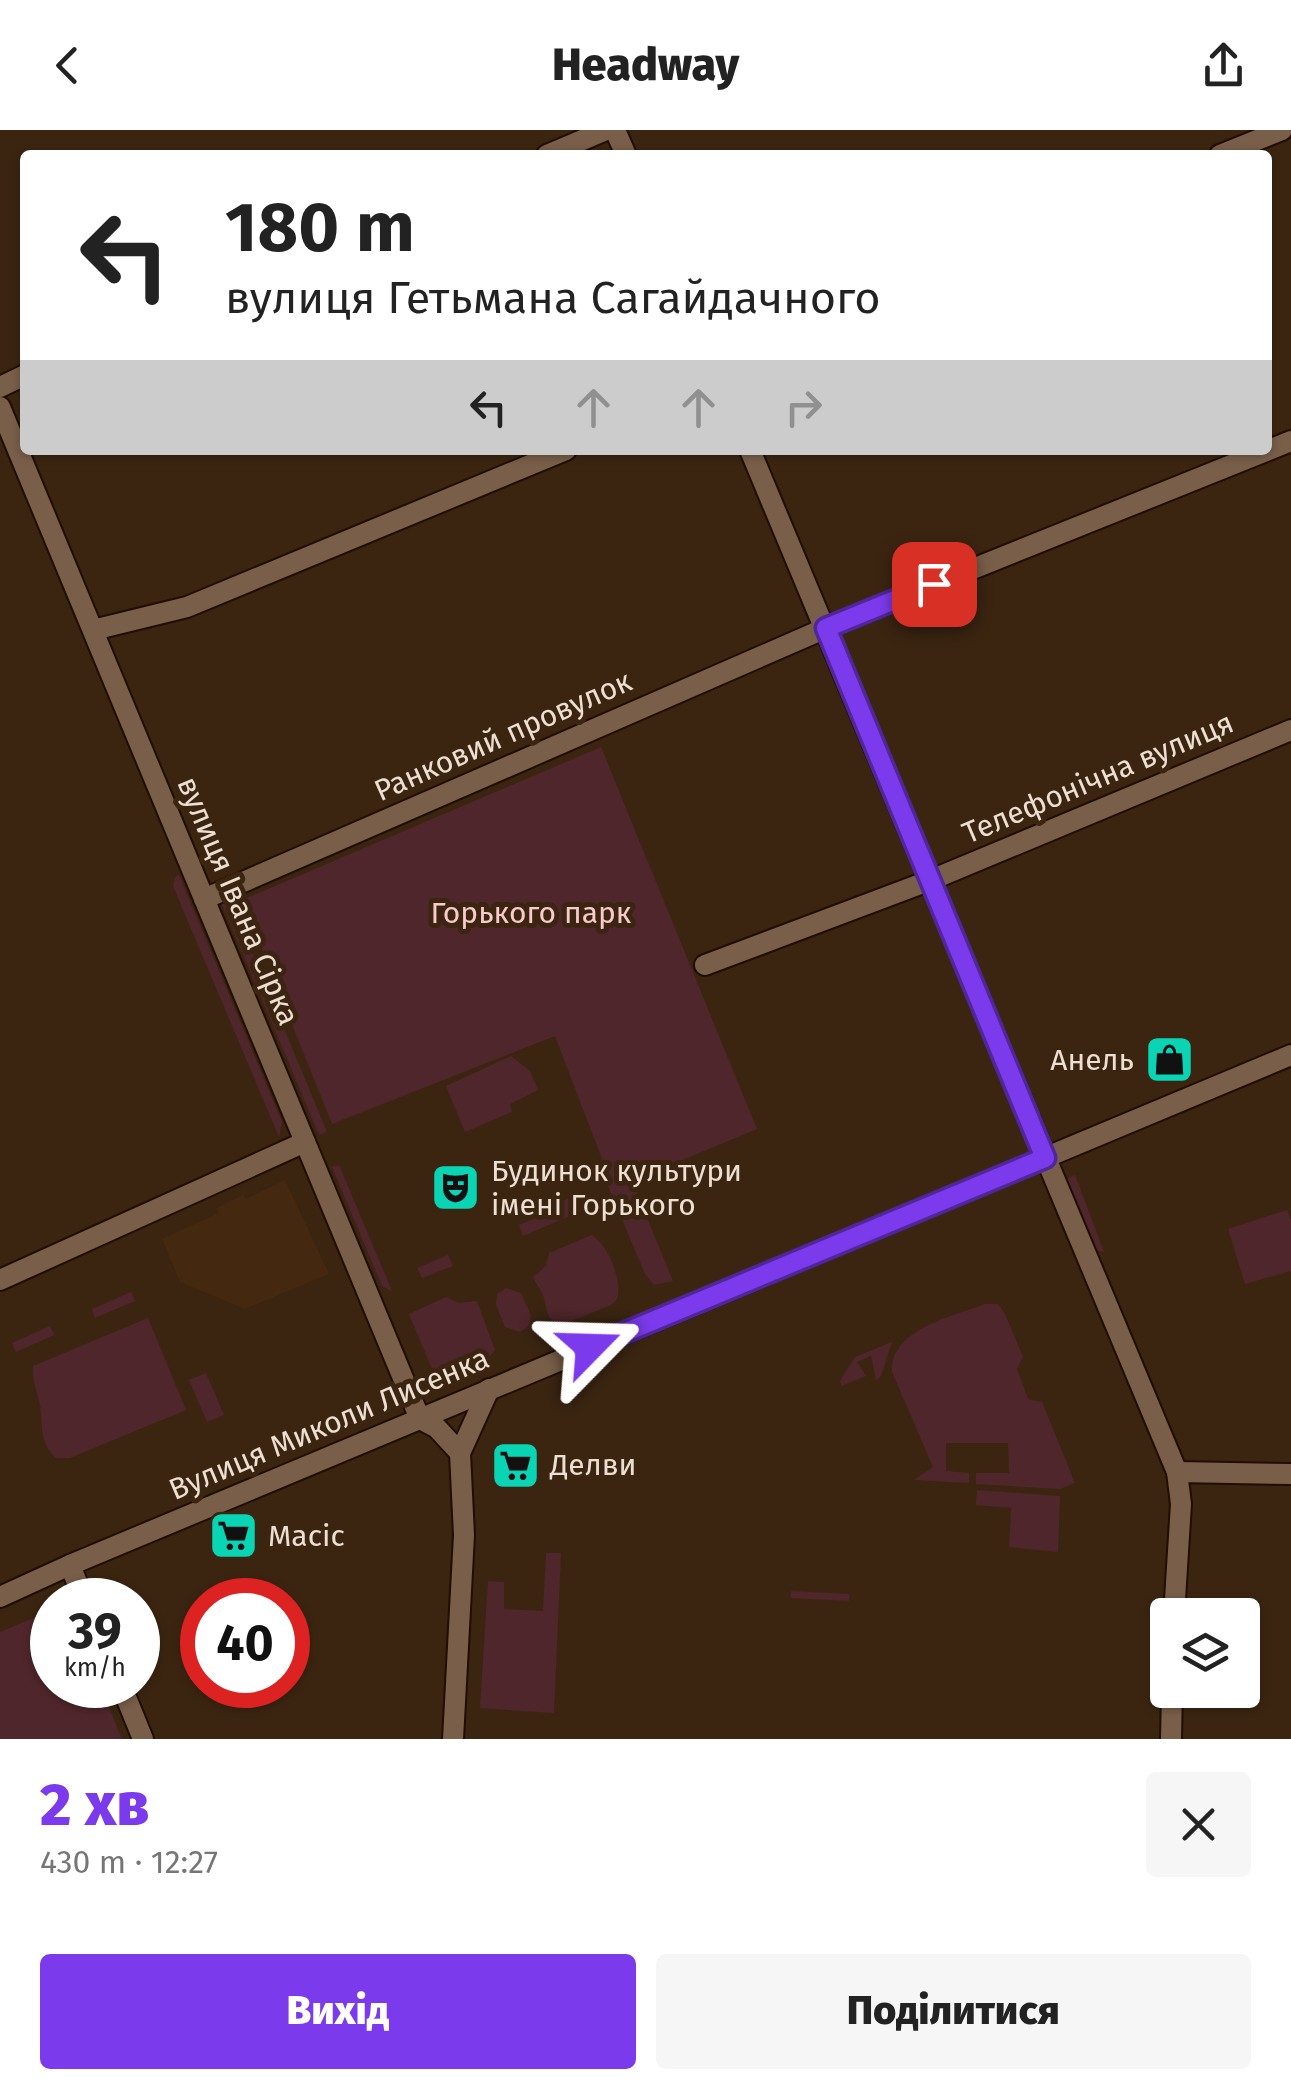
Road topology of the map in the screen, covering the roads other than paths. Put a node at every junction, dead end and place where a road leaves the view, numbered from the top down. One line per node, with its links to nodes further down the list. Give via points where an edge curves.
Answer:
1 (606, 130): 3 (street)
2 (1282, 130): 4 (street)
3 (558, 150)
4 (1232, 150)
5 (0, 407): 10 (street, вулиця Івана Сірка)
6 (554, 455): 10 (street, via 188,607)
7 (752, 455): 9 (street)
8 (1256, 455): 9 (street, Ранковий провулок)
9 (826, 628): 12 (street); 13 (street, Ранковий провулок)
10 (92, 630): 13 (street, вулиця Івана Сірка)
11 (1291, 730): 12 (street, Телефонічна вулиця)
12 (931, 880): 14 (street, Телефонічна вулиця); 17 (street)
13 (204, 900): 16 (street, вулиця Івана Сірка)
14 (704, 966)
15 (1291, 1055): 17 (street, Вулиця Миколи Лисенка)
16 (305, 1142): 18 (street); 20 (street, вулиця Івана Сірка)
17 (1045, 1158): 19 (street, Вулиця Миколи Лисенка); 22 (street)
18 (0, 1280)
19 (489, 1389): 20 (street, Вулиця Миколи Лисенка); 21 (street)
20 (420, 1418): 21 (street); 24 (street, Вулиця Миколи Лисенка)
21 (460, 1453): 31 (street, via 464,1542)
22 (1177, 1472): 23 (street); 27 (street)
23 (1291, 1474)
24 (70, 1565): 25 (street); 26 (street, Вулиця Миколи Лисенка)
25 (75, 1578)
26 (0, 1598)
27 (1175, 1598)
28 (130, 1708): 30 (street)
29 (1172, 1708): 32 (street)
30 (143, 1739)
31 (453, 1739)
32 (1172, 1739)

